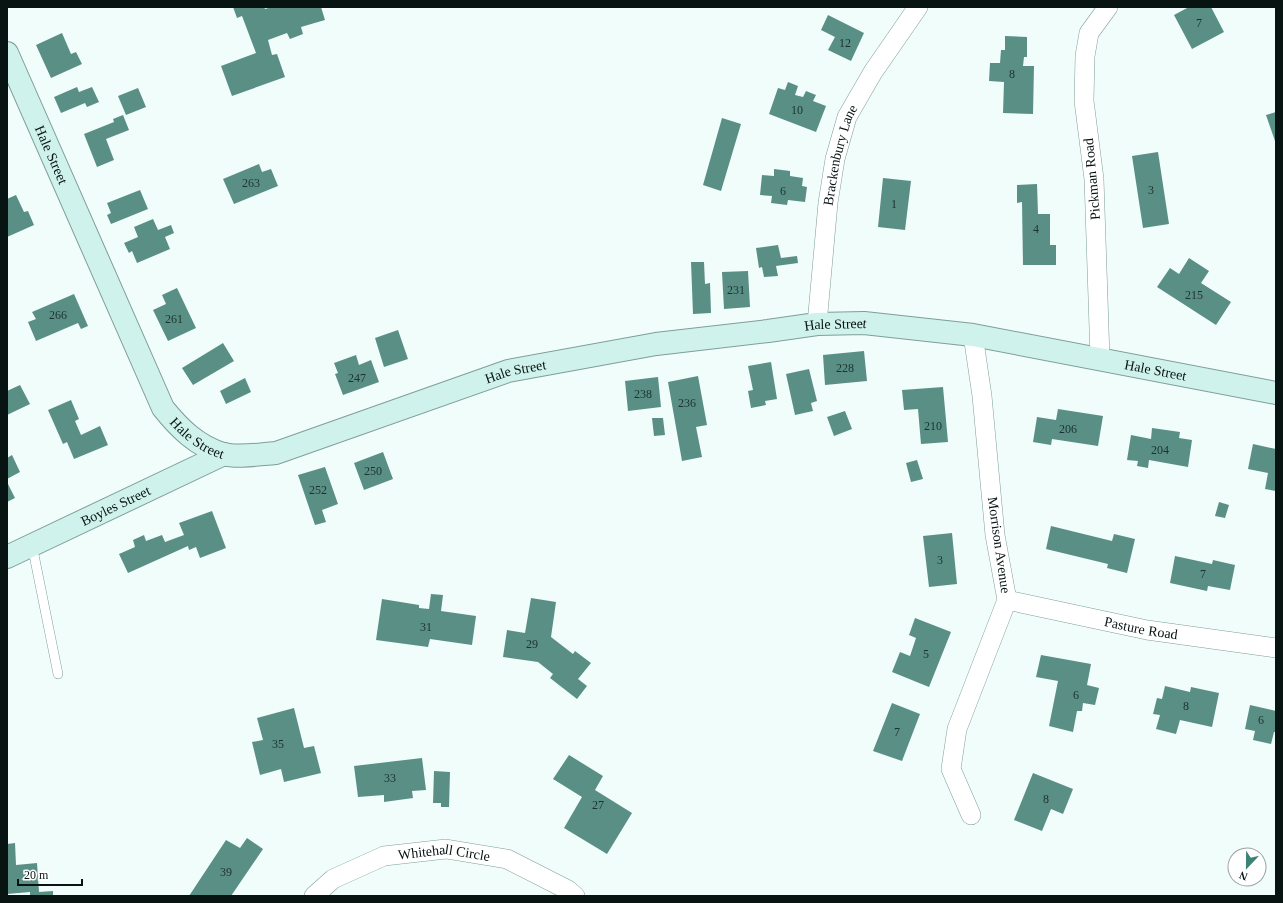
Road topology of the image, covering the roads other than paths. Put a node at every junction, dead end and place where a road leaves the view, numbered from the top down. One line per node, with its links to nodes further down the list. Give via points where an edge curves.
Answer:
1 (918, 7): 4 (street, Brackenbury Lane, via 873,72 847,117 835,158 828,203)
2 (1108, 7): 6 (street, Pickman Road, via 1088,33 1085,56 1084,101 1094,179)
3 (7, 52): 8 (main road, Hale Street, via 162,408 178,427 192,438)
4 (817, 324): 5 (main road, Hale Street, via 864,323); 8 (main road, Hale Street, via 656,344 508,371 282,452)
5 (973, 334): 6 (main road, Hale Street); 11 (street, Morrison Avenue, via 982,396 995,535)
6 (1100, 358): 7 (main road, Hale Street)
7 (1276, 393)
8 (224, 454): 9 (main road, Boyles Street)
9 (32, 545): 10 (main road, Boyles Street); 13 (lane)
10 (7, 557)
11 (1007, 600): 12 (street, Pasture Road, via 1147,630); 14 (street, Morrison Avenue, via 957,729 951,769)
12 (1276, 648)
13 (58, 674)
14 (971, 815)
15 (314, 896): 16 (street, Whitehall Circle, via 334,879 384,856 446,849 507,859)
16 (575, 896)

